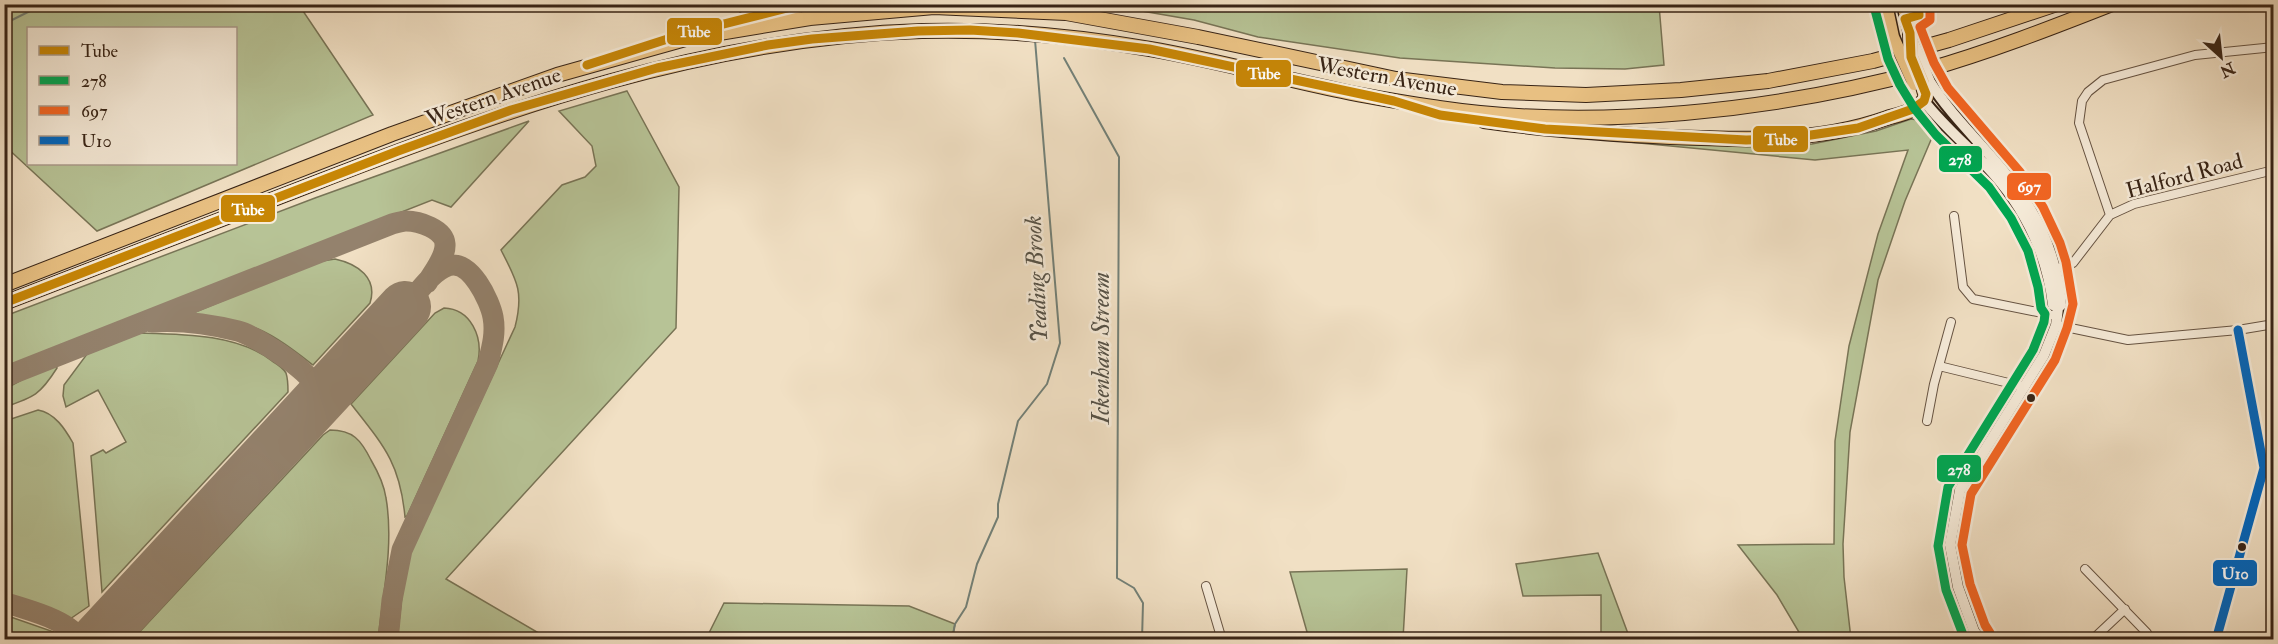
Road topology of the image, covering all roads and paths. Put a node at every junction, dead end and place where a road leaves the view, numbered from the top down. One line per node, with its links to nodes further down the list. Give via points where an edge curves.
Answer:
1 (805, 4): 8 (highway, via 680,35)
2 (1886, 4): 9 (main road, bridge, via 1893,37)
3 (1903, 4): 6 (main road)
4 (2057, 4): 8 (highway, Western Avenue, via 1873,61 1757,82 1586,95 1502,92 1396,79 1066,13 1000,8 934,7 810,18 699,36)
5 (2112, 4): 10 (highway, Western Avenue, via 1931,69 1745,106 1662,114 1540,116)
6 (1910, 33): 9 (highway, bridge, via 1911,57)
7 (2274, 47): 13 (street, via 2195,55 2103,80 2088,92 2082,101 2079,123)
8 (604, 60): 16 (highway, Western Avenue, via 402,130)
9 (1922, 83): 11 (highway); 15 (main road, via 2024,198 2046,238)
10 (1394, 101): 11 (highway, via 1440,115 1545,129 1746,140 1858,128 1913,110); 17 (highway, Western Avenue, via 1149,49 1018,33 918,31 768,45 657,68 511,110)
11 (1924, 101): 18 (main road, via 2005,188 2028,222 2045,259)
12 (2274, 170): 13 (street, Halford Road, via 2134,204)
13 (2110, 215): 15 (street, Halford Road, via 2077,259)
14 (1954, 216): 18 (street, via 1963,287 1973,298)
15 (2056, 269): 18 (main road, via 2061,305)
16 (4, 285)
17 (4, 303)
18 (2057, 316): 21 (street, via 2128,340); 23 (main road, via 2044,355)
19 (1951, 322): 22 (street)
20 (2274, 324): 21 (street)
21 (2238, 330): 32 (street, via 2264,468)
22 (1939, 366): 23 (street); 24 (street)
23 (2025, 387): 30 (main road, via 1960,490 1950,545 1958,587 1974,631)
24 (1927, 421)
25 (2085, 568): 27 (street)
26 (1206, 586): 29 (street)
27 (2125, 609): 28 (street); 31 (street)
28 (2147, 633)
29 (1222, 639)
30 (1981, 639)
31 (2092, 639)
32 (2216, 639)

